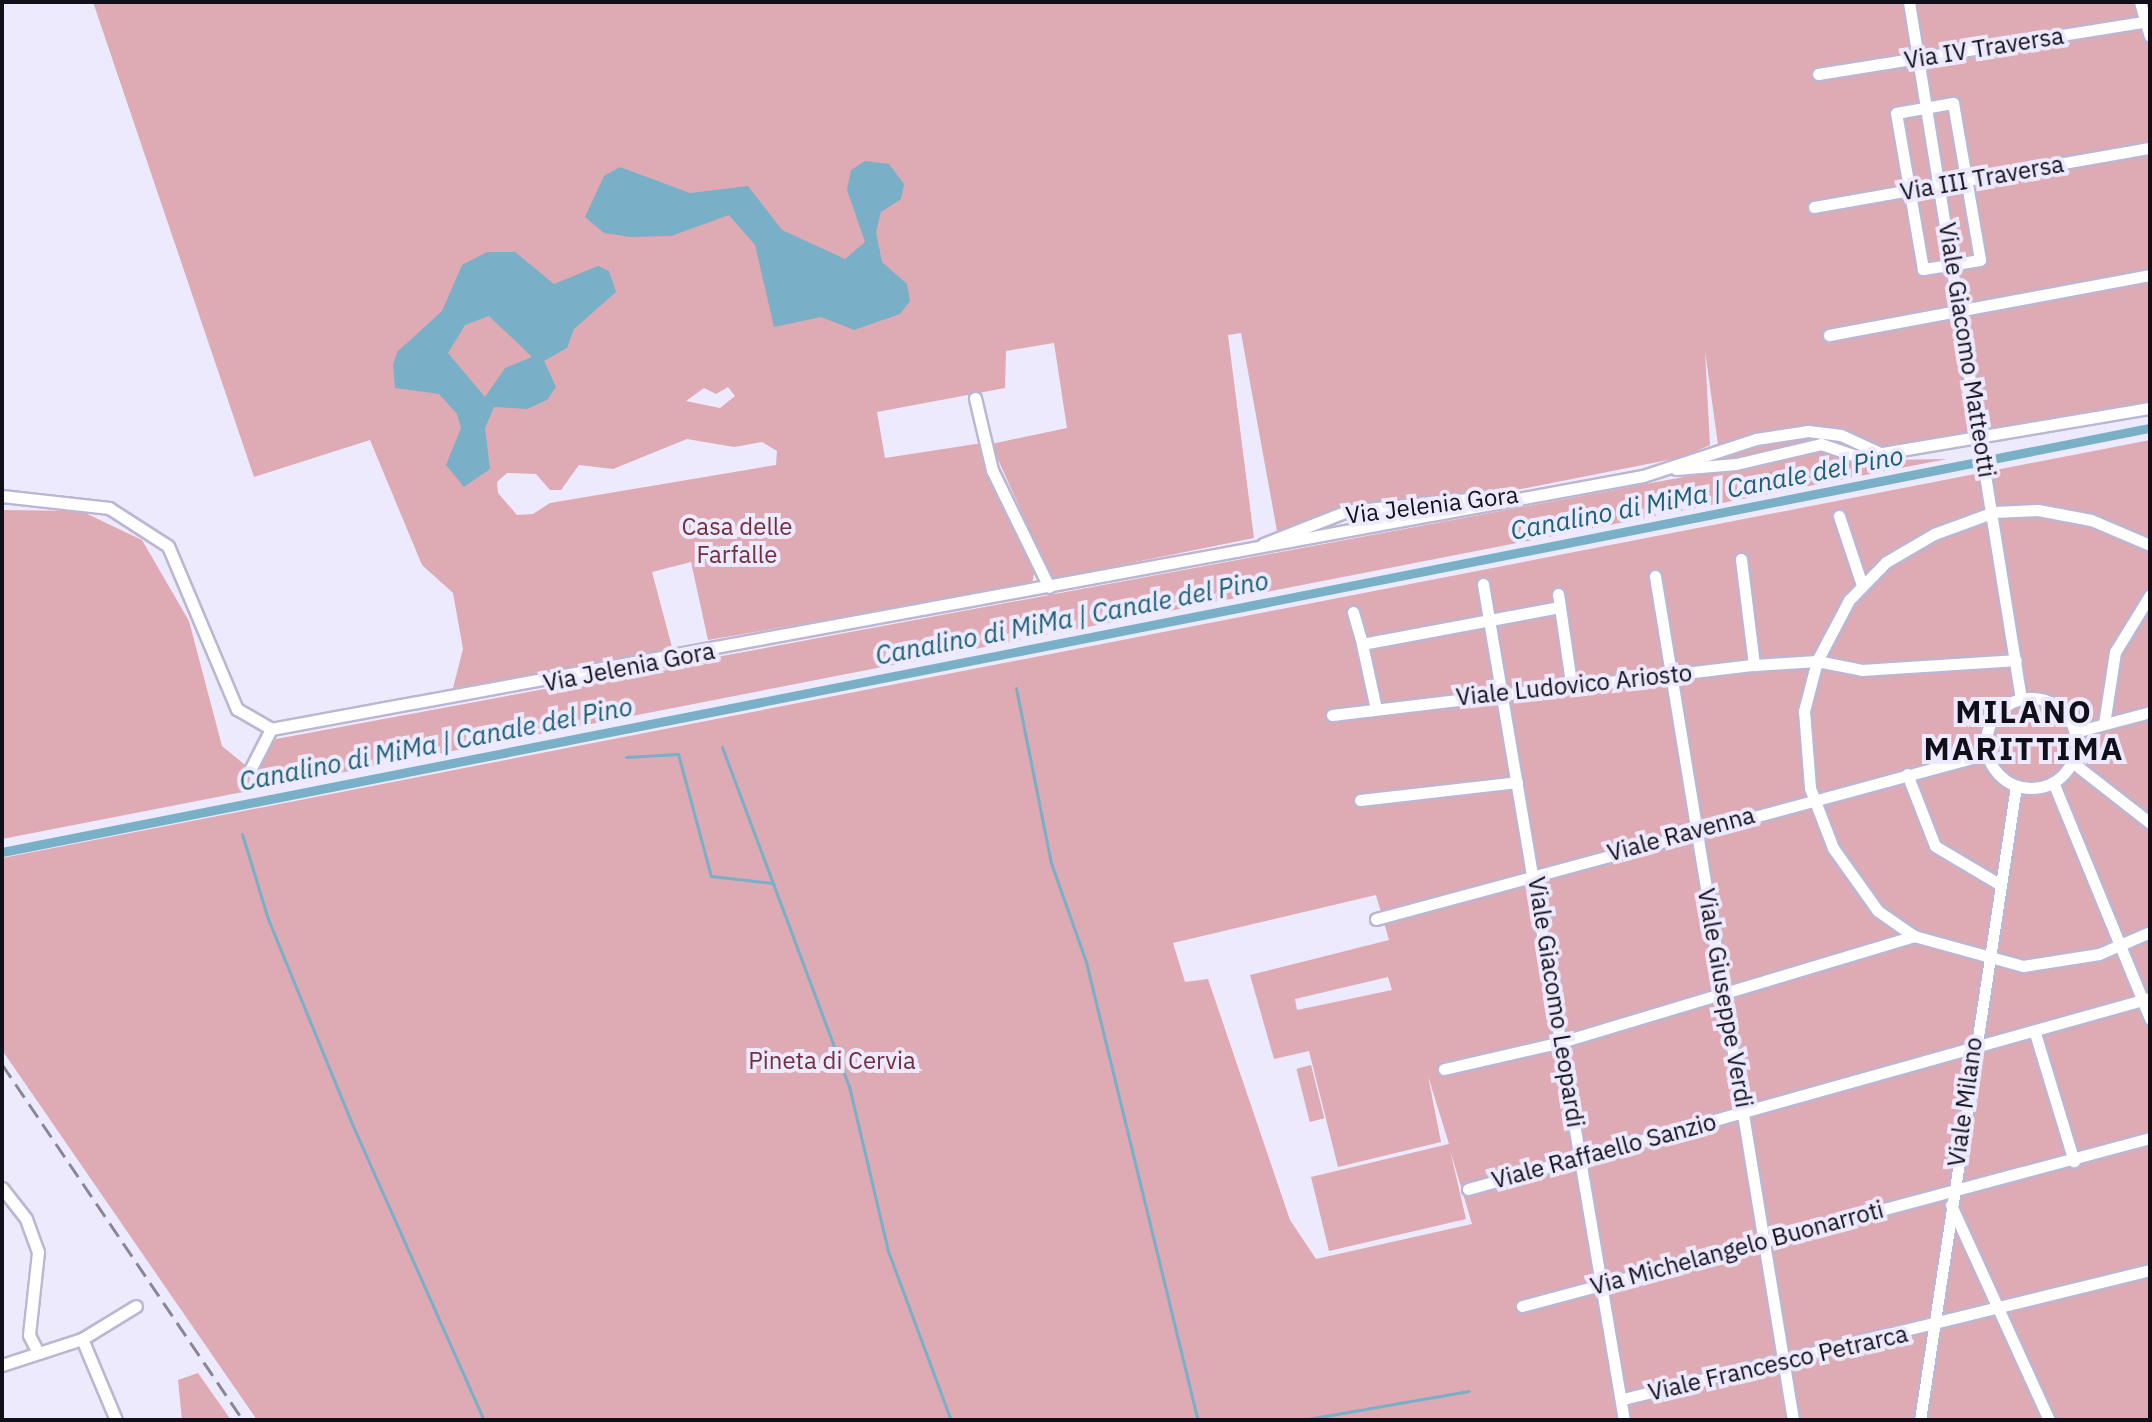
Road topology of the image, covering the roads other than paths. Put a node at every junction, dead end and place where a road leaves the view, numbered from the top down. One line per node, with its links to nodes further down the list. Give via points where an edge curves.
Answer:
1 (1909, 2): 5 (street, Viale Giacomo Matteotti)
2 (2140, 2): 3 (street)
3 (2148, 21): 4 (street); 5 (street, Via IV Traversa)
4 (2150, 36)
5 (1919, 59): 6 (street, Via IV Traversa); 7 (street, Viale Giacomo Matteotti)
6 (1818, 74)
7 (1927, 107): 9 (street, via 1953,103); 10 (street, Viale Giacomo Matteotti); 11 (street, via 1896,113)
8 (2150, 148): 9 (street, Via III Traversa)
9 (1966, 180): 10 (street, Via III Traversa); 13 (street, via 1980,260)
10 (1941, 185): 11 (street, Via III Traversa); 13 (street, Viale Giacomo Matteotti)
11 (1909, 191): 12 (street, Via III Traversa); 13 (street, via 1923,269)
12 (1814, 207)
13 (1953, 264): 15 (street, Viale Giacomo Matteotti)
14 (2150, 275): 15 (street)
15 (1960, 308): 16 (street); 19 (street, Viale Giacomo Matteotti)
16 (1829, 335)
17 (975, 398): 34 (street, via 992,470)
18 (2150, 408): 19 (street, Via Jelenia Gora)
19 (1981, 434): 20 (street, Via Jelenia Gora); 26 (street, Viale Giacomo Matteotti)
20 (1878, 452): 21 (street, Via Jelenia Gora, via 1859,457 1821,444 1736,464); 21 (street, Via Jelenia Gora, via 1841,435 1808,431 1730,445)
21 (1673, 468): 22 (street, Via Jelenia Gora)
22 (1558, 492): 28 (street, Via Jelenia Gora); 28 (street, Via Jelenia Gora, via 1347,511)
23 (2, 496): 24 (street)
24 (35, 498): 25 (street); 52 (street, via 109,508 168,546 237,709)
25 (2, 503)
26 (1994, 512): 29 (street, via 2080,517); 33 (street, via 1909,547); 41 (street, Viale Giacomo Matteotti)
27 (1839, 516): 33 (street)
28 (1263, 544): 34 (street, Via Jelenia Gora)
29 (2150, 545)
30 (1741, 559): 43 (street)
31 (1655, 576): 44 (street, Viale Giuseppe Verdi)
32 (1483, 584): 39 (street, Viale Giacomo Leopardi)
33 (1862, 585): 42 (street)
34 (1049, 587): 52 (street, Via Jelenia Gora)
35 (1558, 594): 37 (street)
36 (2150, 595): 51 (street, via 2115,652)
37 (1560, 607): 39 (street); 45 (street)
38 (1353, 612): 40 (street)
39 (1493, 619): 40 (street); 46 (street, Viale Giacomo Leopardi)
40 (1362, 644): 48 (street)
41 (2016, 660): 42 (street, Viale Ludovico Ariosto, via 1863,670); 47 (street, Viale Giacomo Matteotti)
42 (1817, 661): 43 (street, Viale Ludovico Ariosto); 61 (street, via 1804,711)
43 (1754, 665): 44 (street, Viale Ludovico Ariosto)
44 (1671, 674): 45 (street, Viale Ludovico Ariosto); 64 (street, Viale Giuseppe Verdi)
45 (1571, 682): 46 (street, Viale Ludovico Ariosto)
46 (1504, 690): 48 (street, Viale Ludovico Ariosto); 58 (street, Viale Giacomo Leopardi)
47 (2021, 699): 53 (street, via 2055,704); 54 (street, via 1992,719)
48 (1376, 709): 50 (street, Viale Ludovico Ariosto)
49 (2150, 712): 51 (street)
50 (1332, 715)
51 (2104, 724): 53 (street)
52 (271, 729): 56 (street)
53 (2075, 732): 55 (street)
54 (1987, 754): 57 (street, Viale Ravenna); 60 (street)
55 (2072, 762): 59 (street); 63 (street)
56 (250, 770)
57 (1907, 774): 61 (street, Viale Ravenna); 66 (street, via 1935,846)
58 (1517, 782): 62 (street); 65 (street, Viale Giacomo Leopardi)
59 (2053, 782): 60 (street); 70 (street)
60 (2016, 786): 66 (street, Viale Milano)
61 (1813, 799): 64 (street, Viale Ravenna); 69 (street, via 1860,890)
62 (1360, 800)
63 (2150, 823)
64 (1696, 829): 65 (street, Viale Ravenna); 72 (street, Viale Giuseppe Verdi)
65 (1536, 874): 67 (street, Viale Ravenna); 76 (street, Viale Giacomo Leopardi)
66 (1999, 884): 71 (street, Viale Milano)
67 (1376, 919)
68 (2150, 932): 70 (street)
69 (1914, 936): 71 (street); 72 (street)
70 (2121, 946): 71 (street, via 2048,964); 73 (street)
71 (1986, 960): 77 (street, Viale Milano)
72 (1726, 992): 76 (street); 79 (street, Viale Giuseppe Verdi)
73 (2146, 999): 74 (street); 75 (street, Viale Raffaello Sanzio)
74 (2150, 1019)
75 (2035, 1033): 77 (street, Viale Raffaello Sanzio); 82 (street)
76 (1561, 1042): 78 (street); 81 (street, Viale Giacomo Leopardi)
77 (1973, 1052): 79 (street, Viale Raffaello Sanzio); 85 (street, Viale Milano)
78 (1444, 1069)
79 (1745, 1113): 81 (street, Viale Raffaello Sanzio); 88 (street, Viale Giuseppe Verdi)
80 (2150, 1138): 82 (street, Via Michelangelo Buonarroti)
81 (1580, 1154): 84 (street, Viale Raffaello Sanzio); 90 (street, Viale Giacomo Leopardi)
82 (2074, 1161): 85 (street, Via Michelangelo Buonarroti)
83 (2, 1188): 96 (street, via 26,1219 38,1252 29,1335)
84 (1468, 1189)
85 (1951, 1198): 86 (street); 87 (street, Viale Milano); 88 (street, Via Michelangelo Buonarroti)
86 (1961, 1227): 87 (street); 93 (street)
87 (1947, 1231): 94 (street, Viale Milano)
88 (1765, 1240): 90 (street, Via Michelangelo Buonarroti); 97 (street, Viale Giuseppe Verdi)
89 (2150, 1270): 93 (street, Viale Francesco Petrarca)
90 (1604, 1283): 92 (street, Via Michelangelo Buonarroti); 99 (street, Viale Giacomo Leopardi)
91 (136, 1306): 95 (street)
92 (1522, 1306)
93 (1999, 1310): 94 (street, Viale Francesco Petrarca); 104 (street)
94 (1934, 1327): 97 (street, Viale Francesco Petrarca); 103 (street, Viale Milano)
95 (82, 1339): 96 (street); 100 (street)
96 (38, 1353): 98 (street)
97 (1784, 1364): 99 (street, Viale Francesco Petrarca); 102 (street, Viale Giuseppe Verdi)
98 (2, 1365)
99 (1623, 1399): 101 (street, Viale Giacomo Leopardi)
100 (116, 1420)
101 (1624, 1420)
102 (1793, 1420)
103 (1920, 1420)
104 (2049, 1420)

